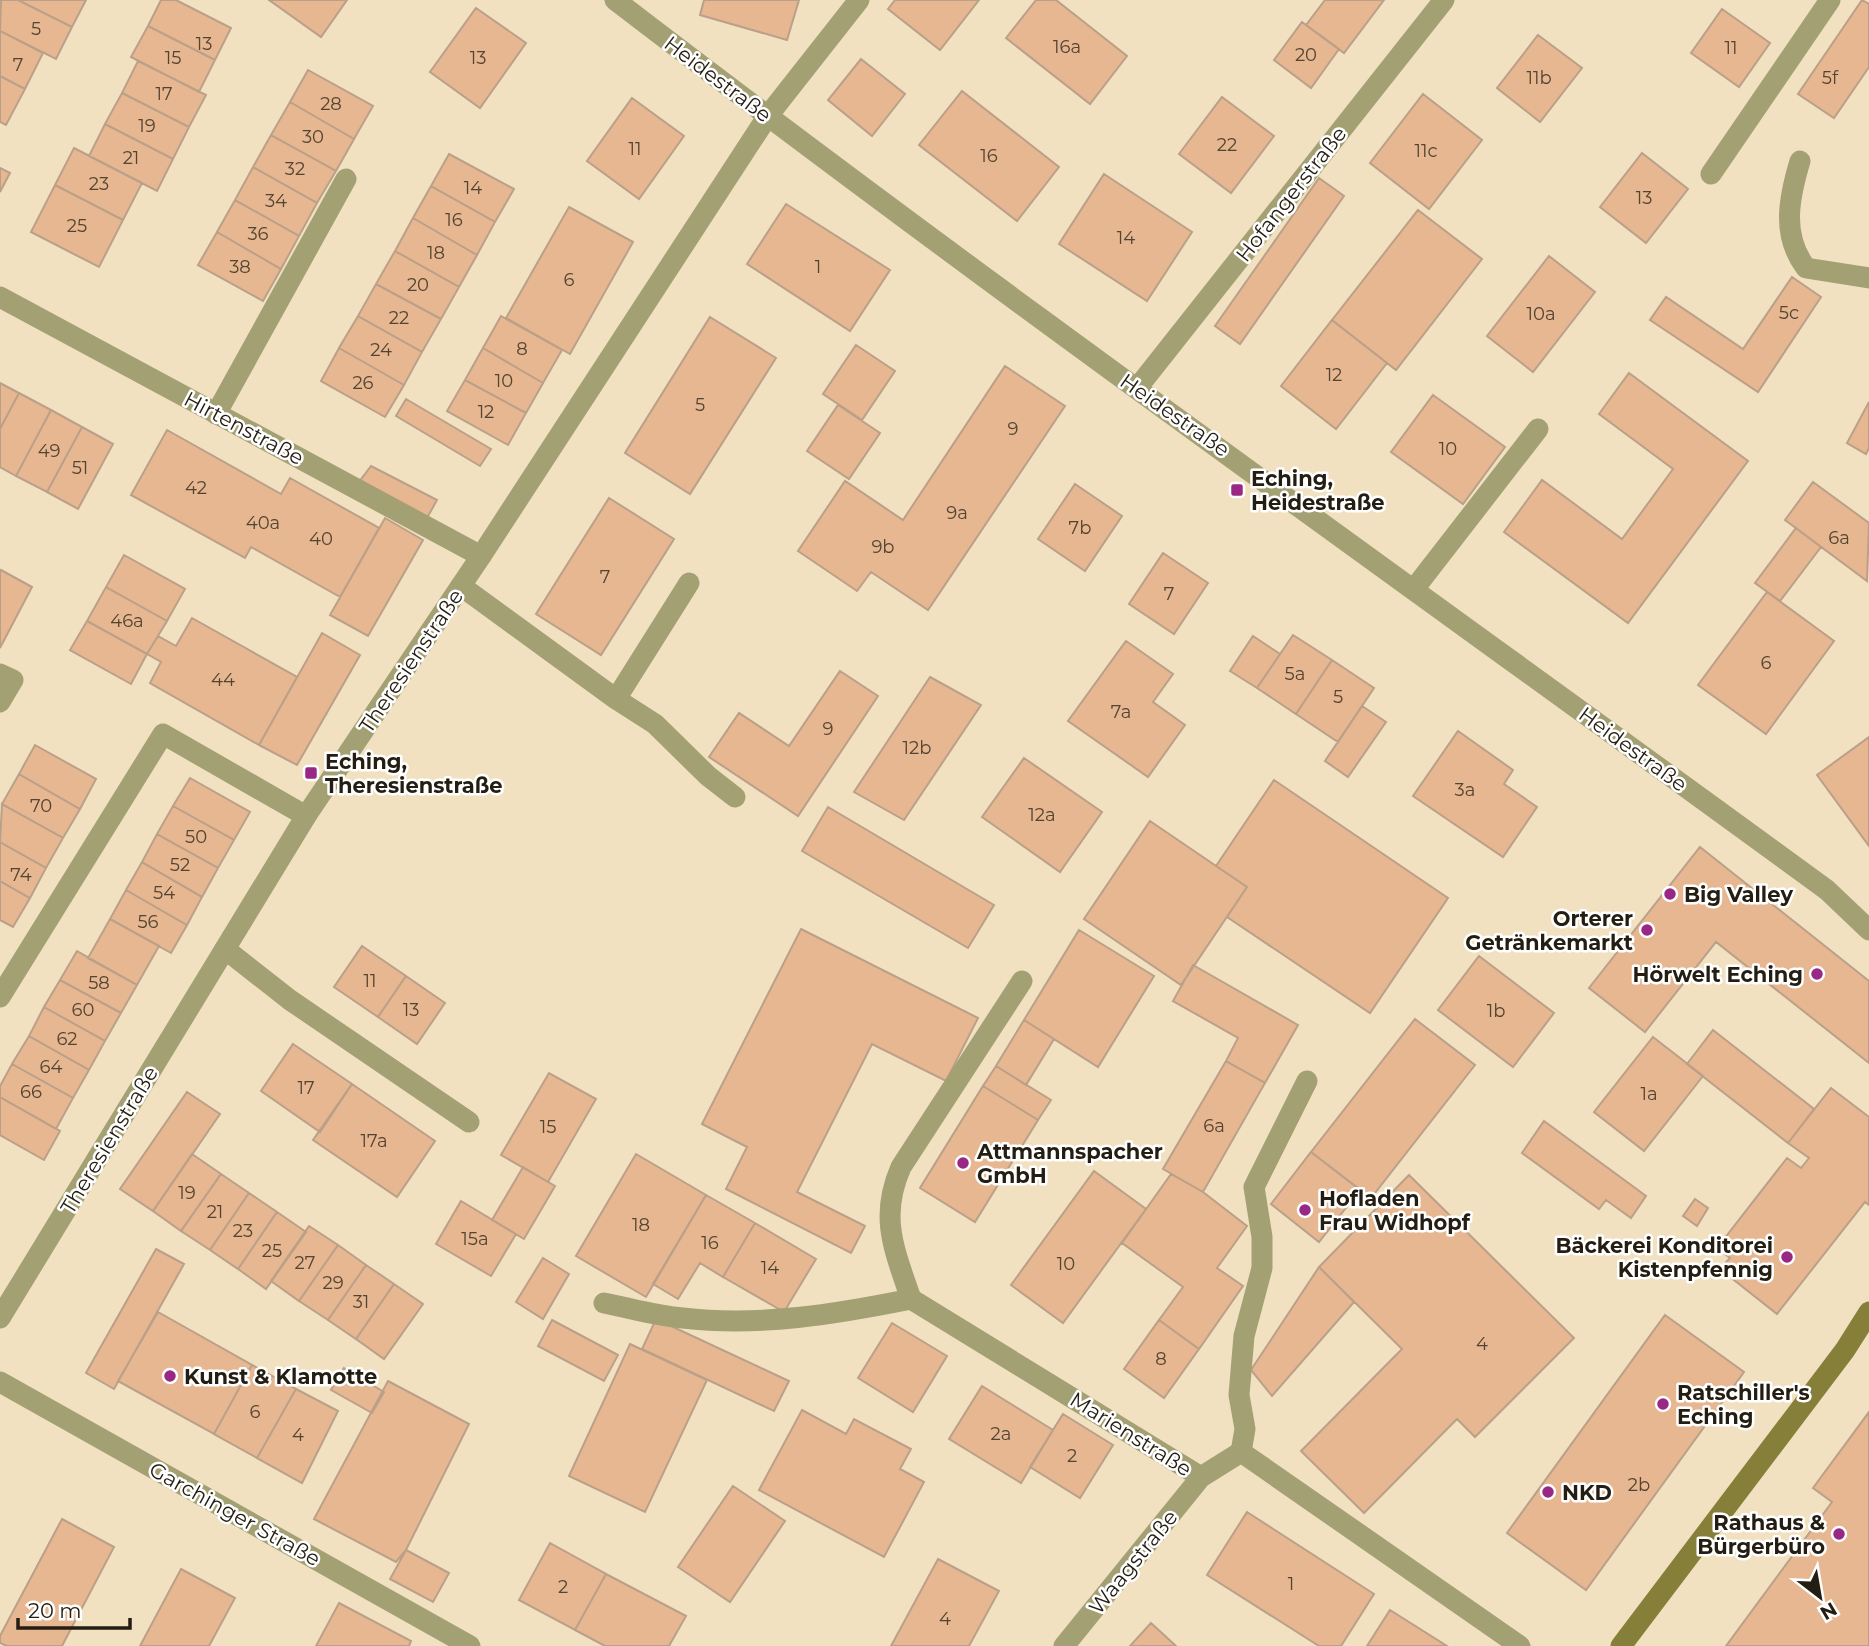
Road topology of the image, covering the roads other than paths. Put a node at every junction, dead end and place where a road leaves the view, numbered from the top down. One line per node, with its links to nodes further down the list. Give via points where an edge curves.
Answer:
1 (615, 0): 5 (street, Heidestraße)
2 (859, 0): 5 (street, Theresienstraße)
3 (1444, 0): 11 (street, Hofangerstraße)
4 (1830, 0): 7 (street)
5 (767, 117): 11 (street, Heidestraße); 14 (street, Theresienstraße)
6 (1800, 161): 9 (street, via 1789,200 1791,239 1797,256 1806,268)
7 (1711, 174)
8 (346, 179): 12 (street)
9 (1869, 278)
10 (2, 303): 12 (street, Hirtenstraße)
11 (1138, 387): 17 (street, Heidestraße)
12 (216, 414): 14 (street, Hirtenstraße)
13 (1538, 429): 17 (street)
14 (481, 556): 16 (street, Theresienstraße)
15 (688, 583): 19 (street)
16 (461, 586): 19 (street); 22 (street, Theresienstraße)
17 (1415, 589): 23 (street, Heidestraße, via 1827,890)
18 (6, 677): 20 (street)
19 (616, 699): 21 (street, via 655,724)
20 (0, 702)
21 (736, 797)
22 (306, 816): 24 (street, Theresienstraße); 26 (street, via 163,734)
23 (1869, 930)
24 (225, 949): 28 (street, via 290,1000); 32 (street, Theresienstraße)
25 (1022, 981): 29 (street, via 901,1167 892,1188 888,1220)
26 (0, 997)
27 (1307, 1081): 34 (street, via 1254,1188 1262,1268 1244,1336)
28 (469, 1122)
29 (911, 1298): 30 (street, via 838,1314 768,1320 683,1318); 35 (street, Marienstraße)
30 (604, 1303)
31 (1869, 1312): 39 (main road)
32 (0, 1318)
33 (0, 1382): 36 (street, Garchinger Straße)
34 (1241, 1452): 35 (street, Marienstraße); 38 (street)
35 (1201, 1477): 37 (street, Waagstraße)
36 (470, 1646)
37 (1065, 1646)
38 (1520, 1646)
39 (1621, 1646)

